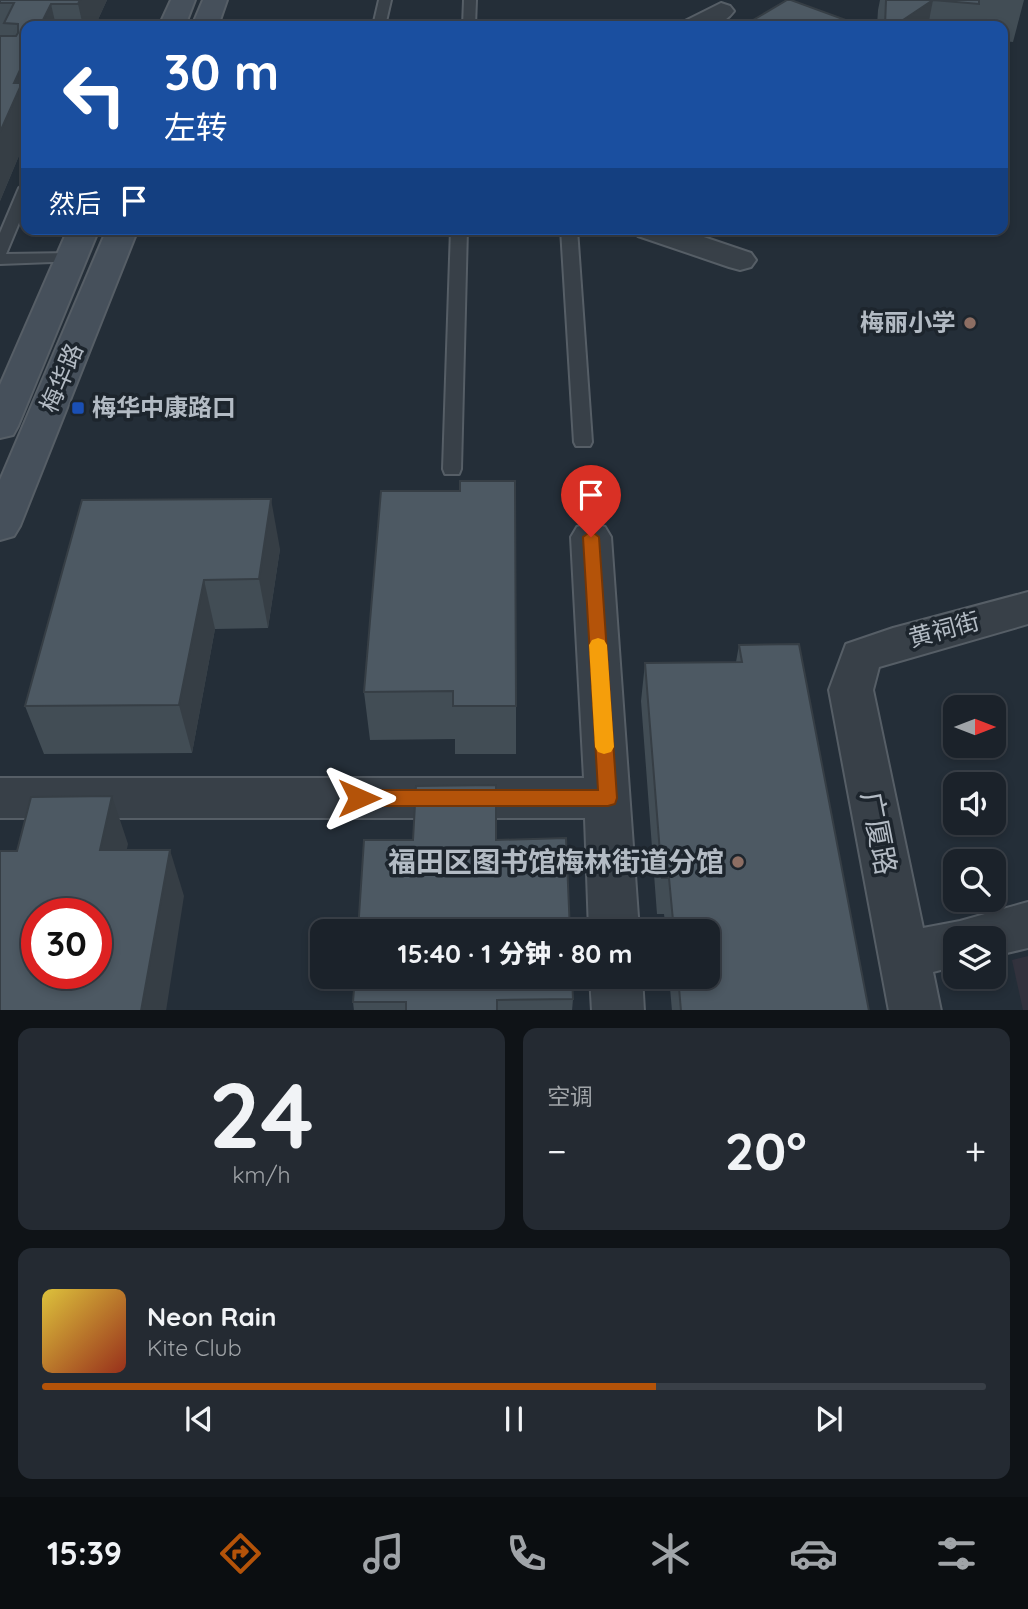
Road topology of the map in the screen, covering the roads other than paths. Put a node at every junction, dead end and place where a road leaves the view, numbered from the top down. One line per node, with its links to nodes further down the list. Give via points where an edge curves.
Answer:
1 (183, 0): 6 (main road)
2 (215, 0): 7 (main road)
3 (384, 0): 8 (lane)
4 (470, 0): 9 (lane)
5 (721, 11): 10 (street)
6 (174, 21)
7 (207, 21)
8 (380, 21)
9 (468, 21)
10 (703, 21)
11 (21, 200): 17 (lane)
12 (122, 235): 23 (main road, 梅华路)
13 (459, 235): 22 (lane)
14 (569, 235): 21 (lane)
15 (667, 235): 19 (street)
16 (78, 244): 18 (lane); 20 (main road, 梅华路)
17 (0, 252)
18 (0, 259)
19 (740, 260)
20 (0, 426)
21 (583, 442)
22 (452, 469)
23 (0, 527)
24 (591, 537): 28 (street)
25 (1028, 608): 26 (street, 黄祠街)
26 (862, 656): 33 (street, 广厦路, via 851,690)
27 (0, 798): 28 (street)
28 (608, 798): 29 (street)
29 (613, 919)
30 (1028, 925): 31 (street)
31 (1006, 930)
32 (943, 946): 33 (street)
33 (904, 956): 36 (street, 广厦路)
34 (617, 989): 35 (street)
35 (618, 1010)
36 (915, 1010)

